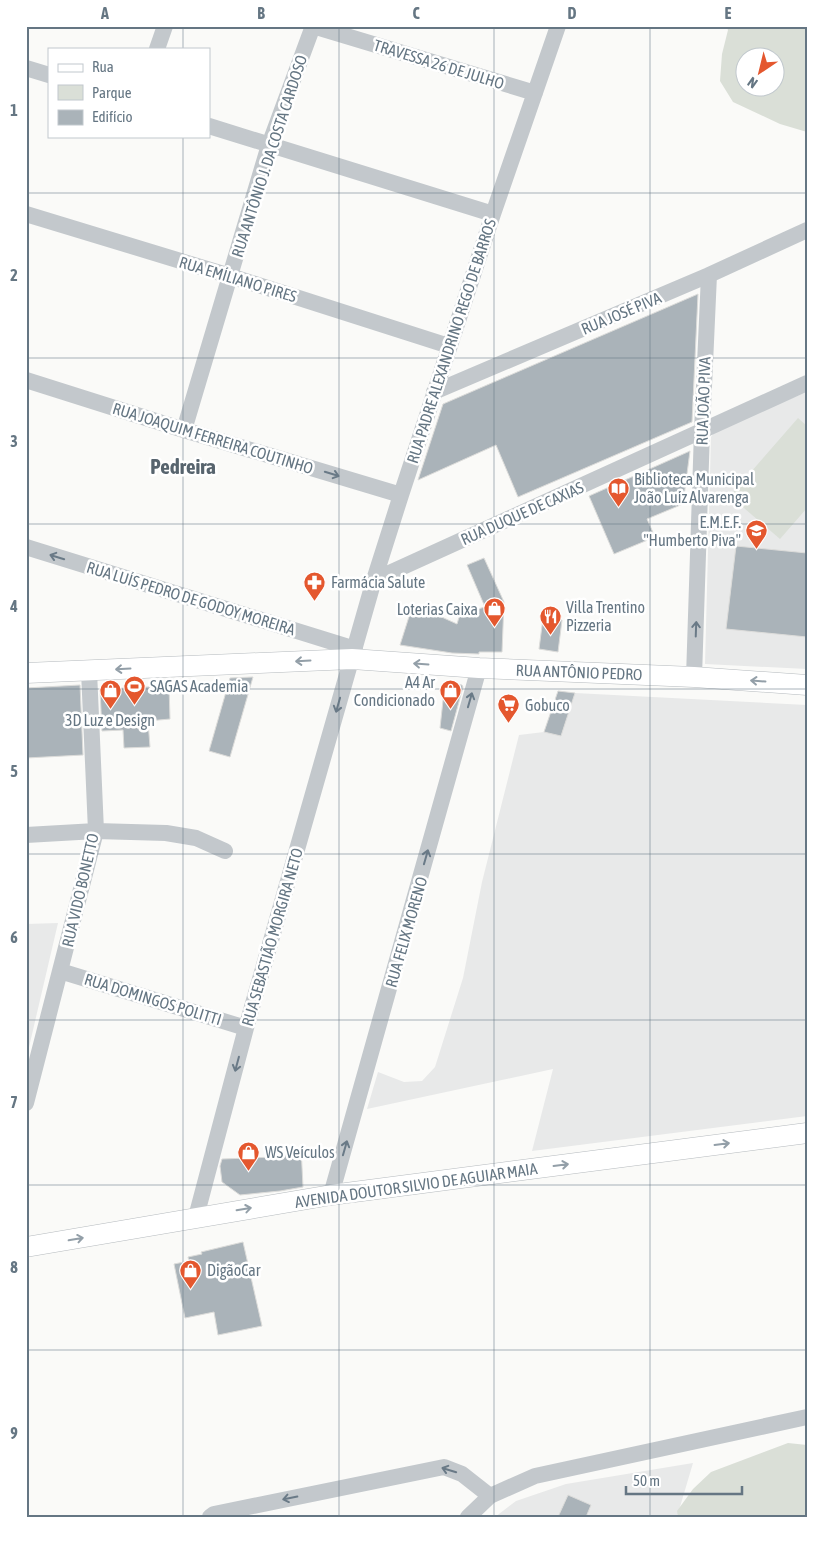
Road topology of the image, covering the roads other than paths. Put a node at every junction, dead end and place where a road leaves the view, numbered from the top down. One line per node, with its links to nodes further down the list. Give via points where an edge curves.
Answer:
1 (165, 26): 4 (street)
2 (313, 26): 7 (street, TRAVESSA 26 DE JULHO); 9 (street, RUA ANTÔNIO J. DA COSTA CARDOSO)
3 (558, 26): 7 (street, RUA PADRE ALEXANDRINO REGO DE BARROS)
4 (157, 48)
5 (26, 68): 6 (street)
6 (48, 75)
7 (536, 93): 11 (street, RUA PADRE ALEXANDRINO REGO DE BARROS)
8 (210, 126): 9 (street)
9 (269, 145): 11 (street); 14 (street, RUA ANTÔNIO J. DA COSTA CARDOSO)
10 (26, 214): 14 (street, RUA EMÍLIANO PIRES)
11 (493, 214): 15 (street, RUA PADRE ALEXANDRINO REGO DE BARROS)
12 (807, 230): 13 (street, RUA JOSÉ PIVA)
13 (709, 275): 18 (street, RUA JOSÉ PIVA); 20 (street, RUA JOÃO PIVA)
14 (230, 276): 15 (street, RUA EMÍLIANO PIRES); 19 (street, RUA ANTÔNIO J. DA COSTA CARDOSO)
15 (449, 346): 18 (street, RUA PADRE ALEXANDRINO REGO DE BARROS)
16 (26, 380): 19 (street, RUA JOAQUIM FERREIRA COUTINHO)
17 (807, 383): 20 (street, RUA DUQUE DE CAXIAS)
18 (434, 392): 21 (street, RUA PADRE ALEXANDRINO REGO DE BARROS)
19 (184, 430): 21 (street, RUA JOAQUIM FERREIRA COUTINHO, one-way to 21)
20 (702, 432): 23 (street, RUA DUQUE DE CAXIAS); 28 (street, RUA JOÃO PIVA, one-way to 20)
21 (400, 495): 23 (street, RUA PADRE ALEXANDRINO REGO DE BARROS)
22 (26, 547): 24 (street, RUA LUÍS PEDRO DE GODOY MOREIRA, one-way to 22)
23 (374, 580): 24 (street, RUA PADRE ALEXANDRINO REGO DE BARROS)
24 (353, 654): 25 (main road, RUA ANTÔNIO PEDRO, one-way to 24); 26 (main road, RUA ANTÔNIO PEDRO, one-way to 26); 34 (street, RUA SEBASTIÃO MORGIRA NETO, one-way to 34)
25 (479, 668): 28 (main road, RUA ANTÔNIO PEDRO); 37 (street, RUA FELIX MORENO, one-way to 25)
26 (89, 671): 27 (main road, RUA ANTÔNIO PEDRO); 30 (street, RUA VIDO BONETTO)
27 (26, 673)
28 (694, 677): 29 (main road, RUA ANTÔNIO PEDRO, one-way to 28)
29 (807, 685)
30 (96, 832): 31 (street); 32 (street, via 166,833 196,838); 33 (street, RUA VIDO BONETTO)
31 (26, 835)
32 (225, 851)
33 (60, 971): 34 (street, RUA DOMINGOS POLITTI); 35 (street, RUA VIDO BONETTO)
34 (246, 1028): 38 (street, RUA SEBASTIÃO MORGIRA NETO, one-way to 38)
35 (26, 1104)
36 (807, 1133): 37 (main road, AVENIDA DOUTOR SILVIO DE AGUIAR MAIA, one-way to 36)
37 (331, 1195): 38 (main road, AVENIDA DOUTOR SILVIO DE AGUIAR MAIA, one-way to 37)
38 (196, 1217): 39 (main road, AVENIDA DOUTOR SILVIO DE AGUIAR MAIA, one-way to 38)
39 (27, 1248)
40 (807, 1417): 42 (street, via 534,1476)
41 (474, 1484): 42 (street); 43 (street, one-way to 43, via 462,1474 444,1467); 44 (street)
42 (490, 1496): 45 (street)
43 (210, 1517)
44 (462, 1517)
45 (468, 1517)

